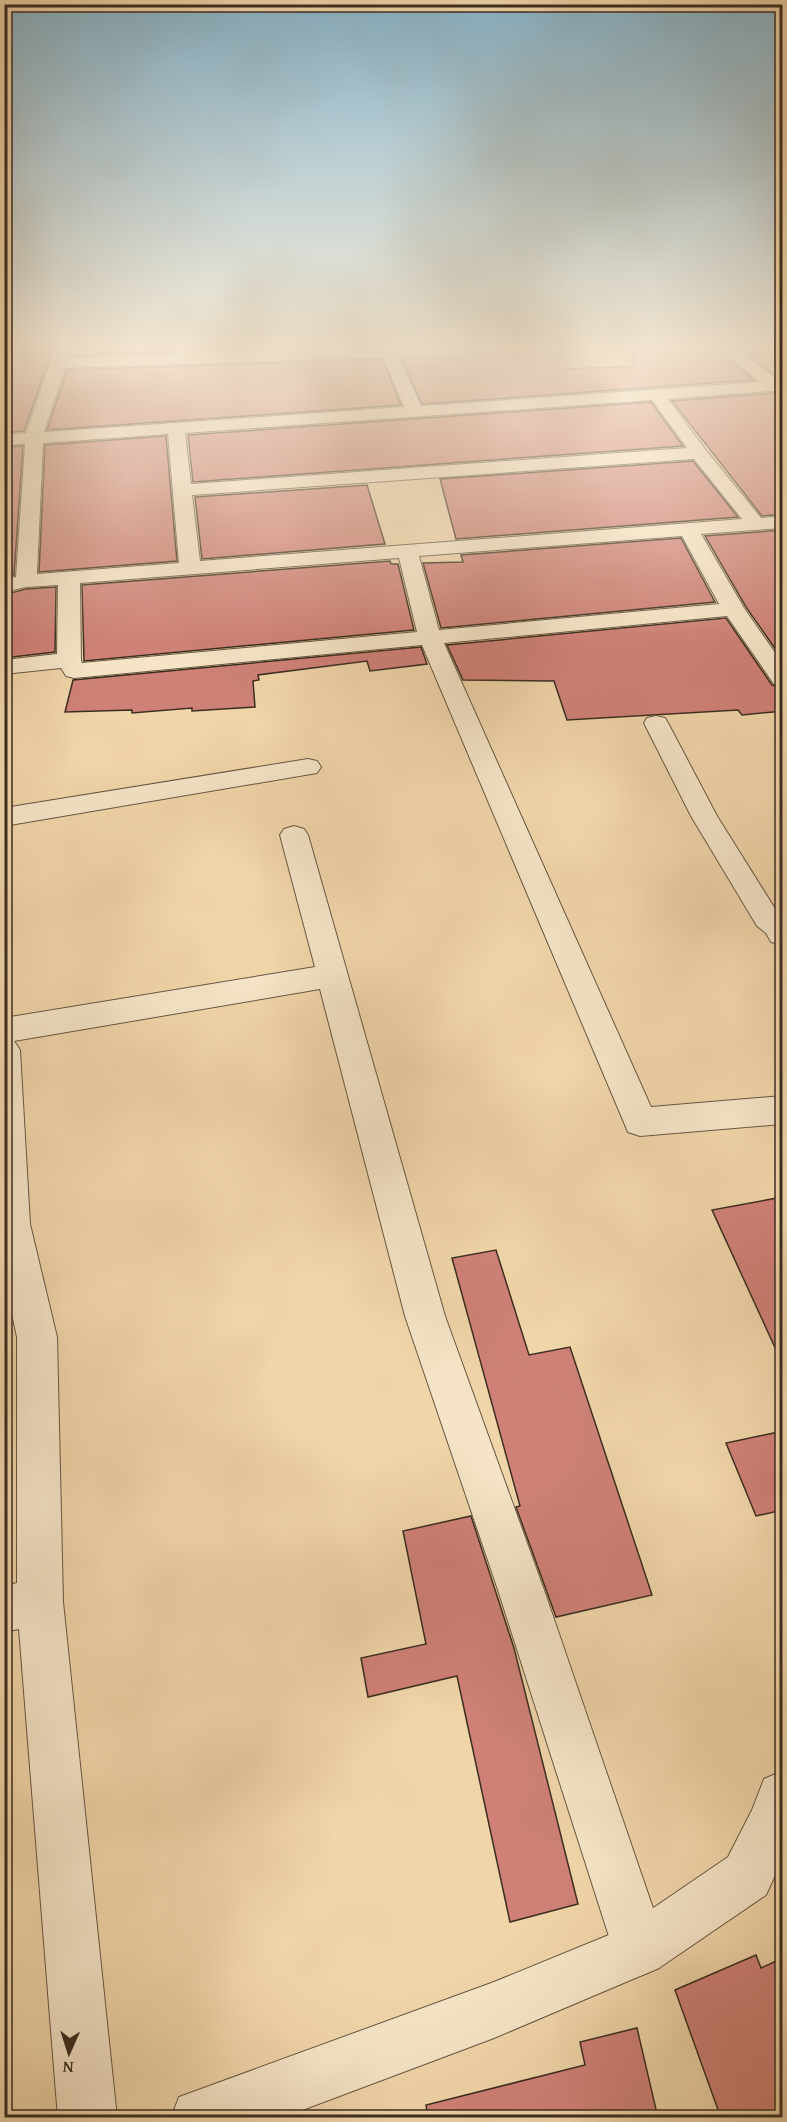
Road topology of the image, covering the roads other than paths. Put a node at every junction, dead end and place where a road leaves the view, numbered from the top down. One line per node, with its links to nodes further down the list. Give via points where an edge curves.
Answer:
1 (34, 445): 12 (street)
2 (178, 445): 5 (street)
3 (693, 445): 4 (street)
4 (699, 453): 5 (street); 7 (street)
5 (182, 490): 10 (street)
6 (783, 522): 7 (street)
7 (756, 524): 8 (street)
8 (689, 530): 9 (street); 14 (street)
9 (408, 552): 10 (street); 15 (street)
10 (190, 569): 11 (street)
11 (69, 580): 12 (street); 16 (street)
12 (26, 581): 13 (street)
13 (4, 586)
14 (733, 609): 15 (street); 18 (street)
15 (430, 638): 16 (street, via 74,671); 27 (street, via 640,1122)
16 (69, 660): 17 (street)
17 (4, 667)
18 (783, 679)
19 (656, 723): 23 (street, via 704,816 767,919)
20 (308, 768): 21 (street)
21 (4, 817)
22 (294, 835): 24 (street)
23 (783, 935)
24 (334, 975): 25 (street); 31 (street, via 425,1316)
25 (4, 1030)
26 (4, 1050): 28 (street)
27 (783, 1110)
28 (8, 1225): 29 (street, via 37,1337)
29 (22, 1606): 32 (street)
30 (780, 1811): 31 (street, via 747,1876)
31 (640, 1949): 33 (street, via 494,2010)
32 (88, 2118)
33 (200, 2118)

